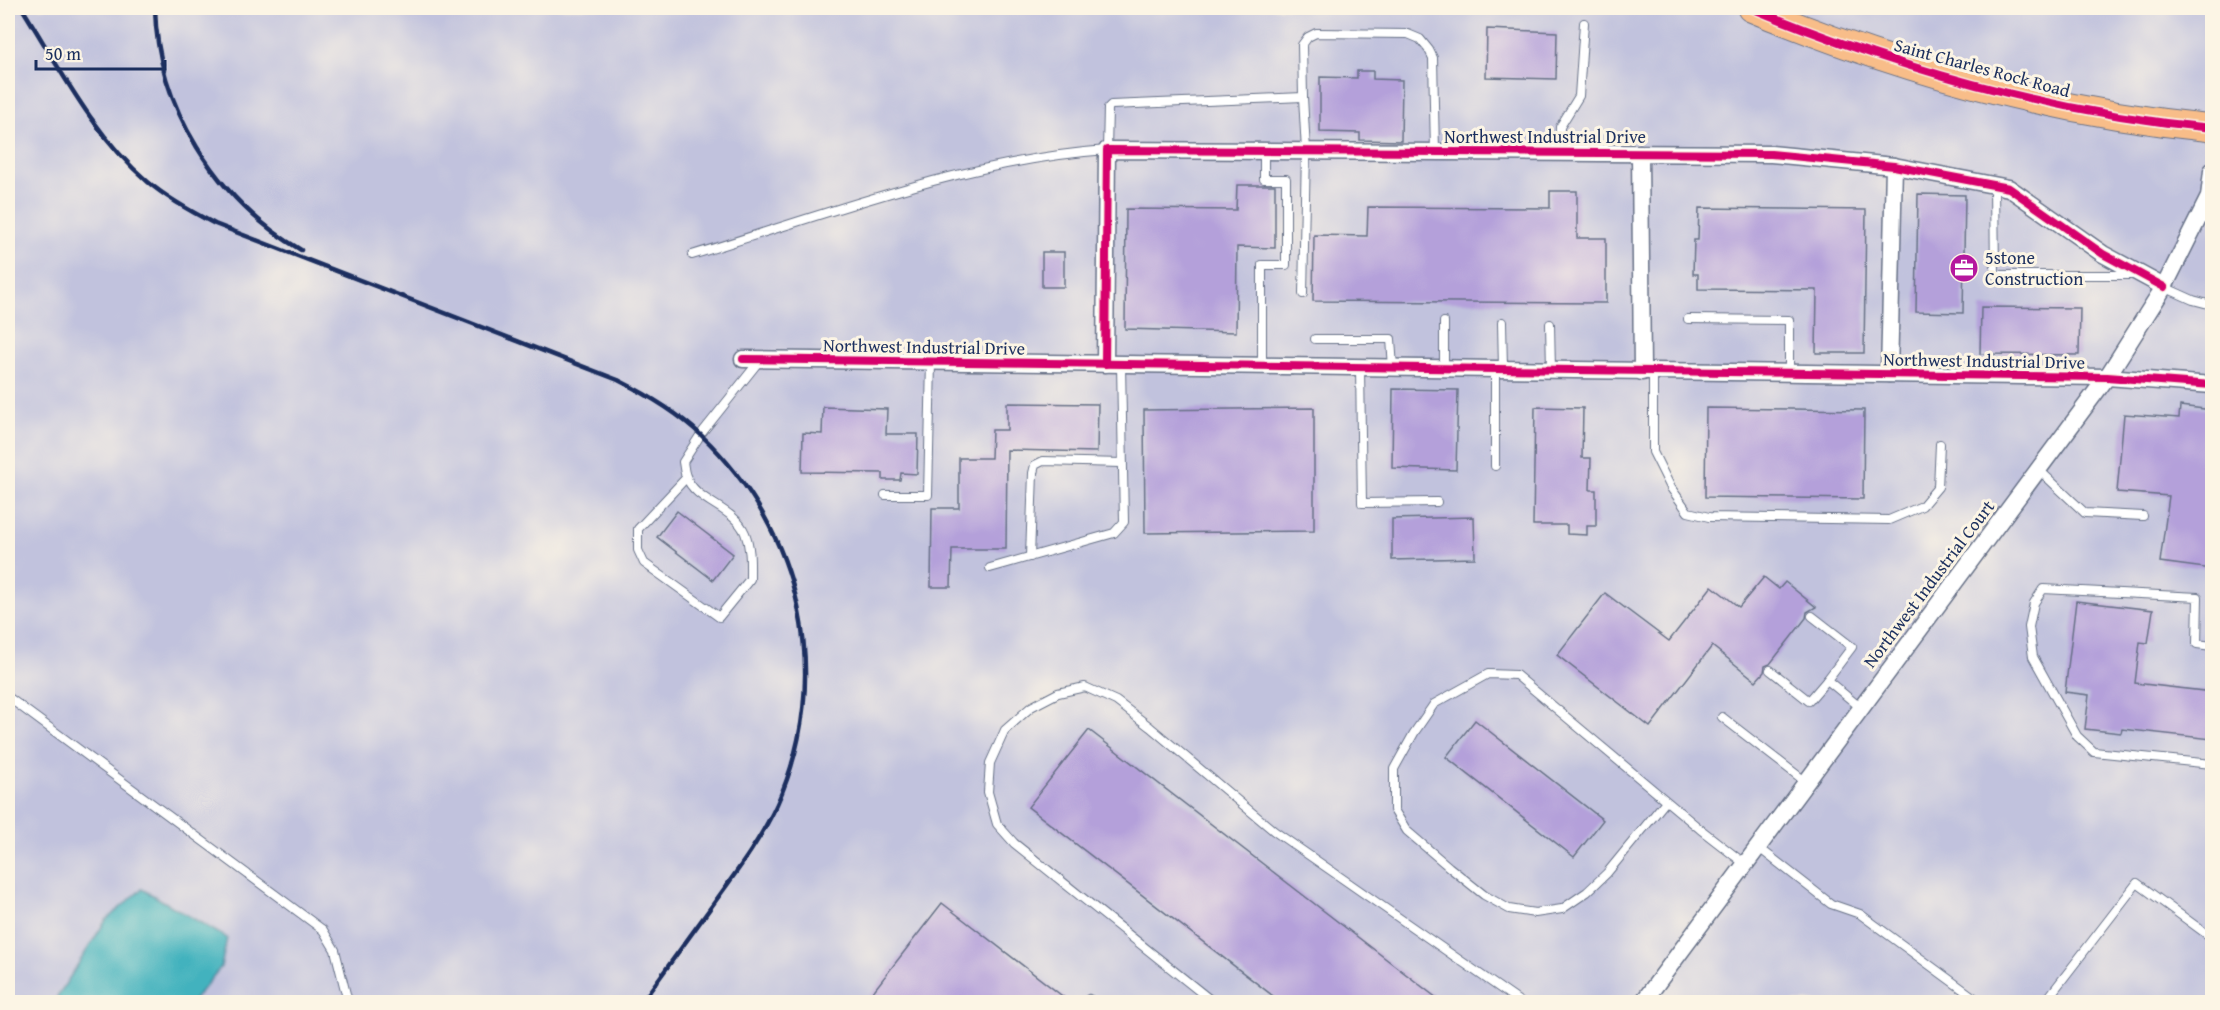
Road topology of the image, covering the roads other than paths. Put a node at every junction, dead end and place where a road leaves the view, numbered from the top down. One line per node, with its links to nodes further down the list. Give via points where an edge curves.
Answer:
1 (1750, 8): 4 (main road, Saint Charles Rock Road, via 1887,59 2002,92 2109,115)
2 (1584, 23): 9 (lane, via 1579,96 1560,127)
3 (1303, 97): 5 (lane, via 1111,105); 7 (lane); 8 (lane, via 1302,45 1312,34 1414,36 1433,58)
4 (2212, 128)
5 (1107, 150): 6 (street, Northwest Industrial Drive); 14 (lane, via 1068,153 939,179); 27 (street)
6 (1264, 151): 7 (street, Northwest Industrial Drive); 28 (lane, via 1264,179 1286,179 1286,265 1262,266)
7 (1306, 151): 8 (street, Northwest Industrial Drive); 17 (lane)
8 (1435, 152): 9 (street, Northwest Industrial Drive)
9 (1559, 153): 10 (street, Northwest Industrial Drive)
10 (1640, 153): 11 (street, Northwest Industrial Drive, via 1771,154); 34 (street, Northwest Industrial Drive)
11 (1894, 166): 13 (street, Northwest Industrial Drive); 36 (street, Northwest Industrial Drive)
12 (2212, 171): 16 (street, Northwest Industrial Court, via 2209,197)
13 (1994, 185): 15 (street, Northwest Industrial Drive, via 2009,188 2103,254); 15 (lane, via 1995,275)
14 (692, 255)
15 (2141, 275): 16 (street, Northwest Industrial Drive)
16 (2164, 287): 18 (lane); 37 (street, Northwest Industrial Court)
17 (1303, 294)
18 (2212, 305)
19 (1688, 319): 35 (lane, via 1789,321)
20 (1444, 322): 31 (lane)
21 (1502, 322): 32 (lane)
22 (1550, 324): 33 (lane)
23 (1315, 339): 30 (lane, via 1391,339)
24 (743, 359): 25 (street, Northwest Industrial Drive)
25 (760, 360): 26 (street, Northwest Industrial Drive); 43 (lane, via 700,434 683,462)
26 (932, 362): 27 (street, Northwest Industrial Drive); 44 (lane, via 928,495)
27 (1113, 365): 28 (street, Northwest Industrial Drive); 40 (lane)
28 (1262, 367): 29 (street, Northwest Industrial Drive)
29 (1360, 368): 30 (street, Northwest Industrial Drive); 45 (lane, via 1362,503)
30 (1393, 368): 31 (street, Northwest Industrial Drive)
31 (1444, 369): 32 (street, Northwest Industrial Drive)
32 (1499, 370): 33 (street, Northwest Industrial Drive); 41 (lane)
33 (1551, 371): 34 (street, Northwest Industrial Drive)
34 (1647, 372): 35 (street, Northwest Industrial Drive); 39 (lane, via 1653,452 1688,512 1709,517 1889,520 1922,506 1938,487)
35 (1789, 373): 36 (street, Northwest Industrial Drive)
36 (1888, 374): 37 (street, Northwest Industrial Drive)
37 (2107, 377): 38 (street, Northwest Industrial Drive); 42 (street, Northwest Industrial Court)
38 (2212, 385)
39 (1940, 444)
40 (1122, 463): 47 (lane, via 1124,522 1114,532); 47 (lane, via 1043,461 1035,465)
41 (1495, 466)
42 (2038, 469): 46 (lane, via 2085,513); 54 (street, Northwest Industrial Court)
43 (686, 478): 43 (lane, via 733,517 748,544 750,579 719,617 644,563 638,550 638,529)
44 (885, 495)
45 (1437, 502)
46 (2143, 516)
47 (1030, 557): 48 (lane)
48 (990, 568)
49 (1812, 616): 52 (lane, via 1852,648)
50 (2212, 646): 56 (lane, via 2198,644 2198,597 2043,589 2034,603 2030,627 2033,657 2077,736 2094,752)
51 (1770, 670): 52 (lane, via 1809,701)
52 (1827, 680): 54 (lane)
53 (8, 697): 62 (lane, via 323,930 335,950)
54 (1861, 708): 57 (street, Northwest Industrial Court)
55 (1722, 717): 57 (lane)
56 (2212, 764)
57 (1806, 782): 59 (street, Northwest Industrial Court)
58 (1666, 801): 58 (lane, via 1516,675 1488,675 1434,704 1394,769 1394,810 1407,831 1484,895 1509,909 1535,913 1562,909 1587,892); 60 (lane)
59 (1758, 847): 60 (street, Northwest Industrial Court); 68 (lane, via 1831,904 1860,914)
60 (1745, 864): 67 (street, Northwest Industrial Court)
61 (2212, 938): 69 (lane, via 2137,883)
62 (348, 1002)
63 (1086, 1002): 64 (lane)
64 (1094, 1002)
65 (1213, 1002): 66 (lane, via 1014,843 997,824 988,792 990,763 1005,730 1031,707 1058,693 1085,687 1116,701 1274,831)
66 (1520, 1002)
67 (1643, 1002)
68 (1980, 1002)
69 (2045, 1002)

